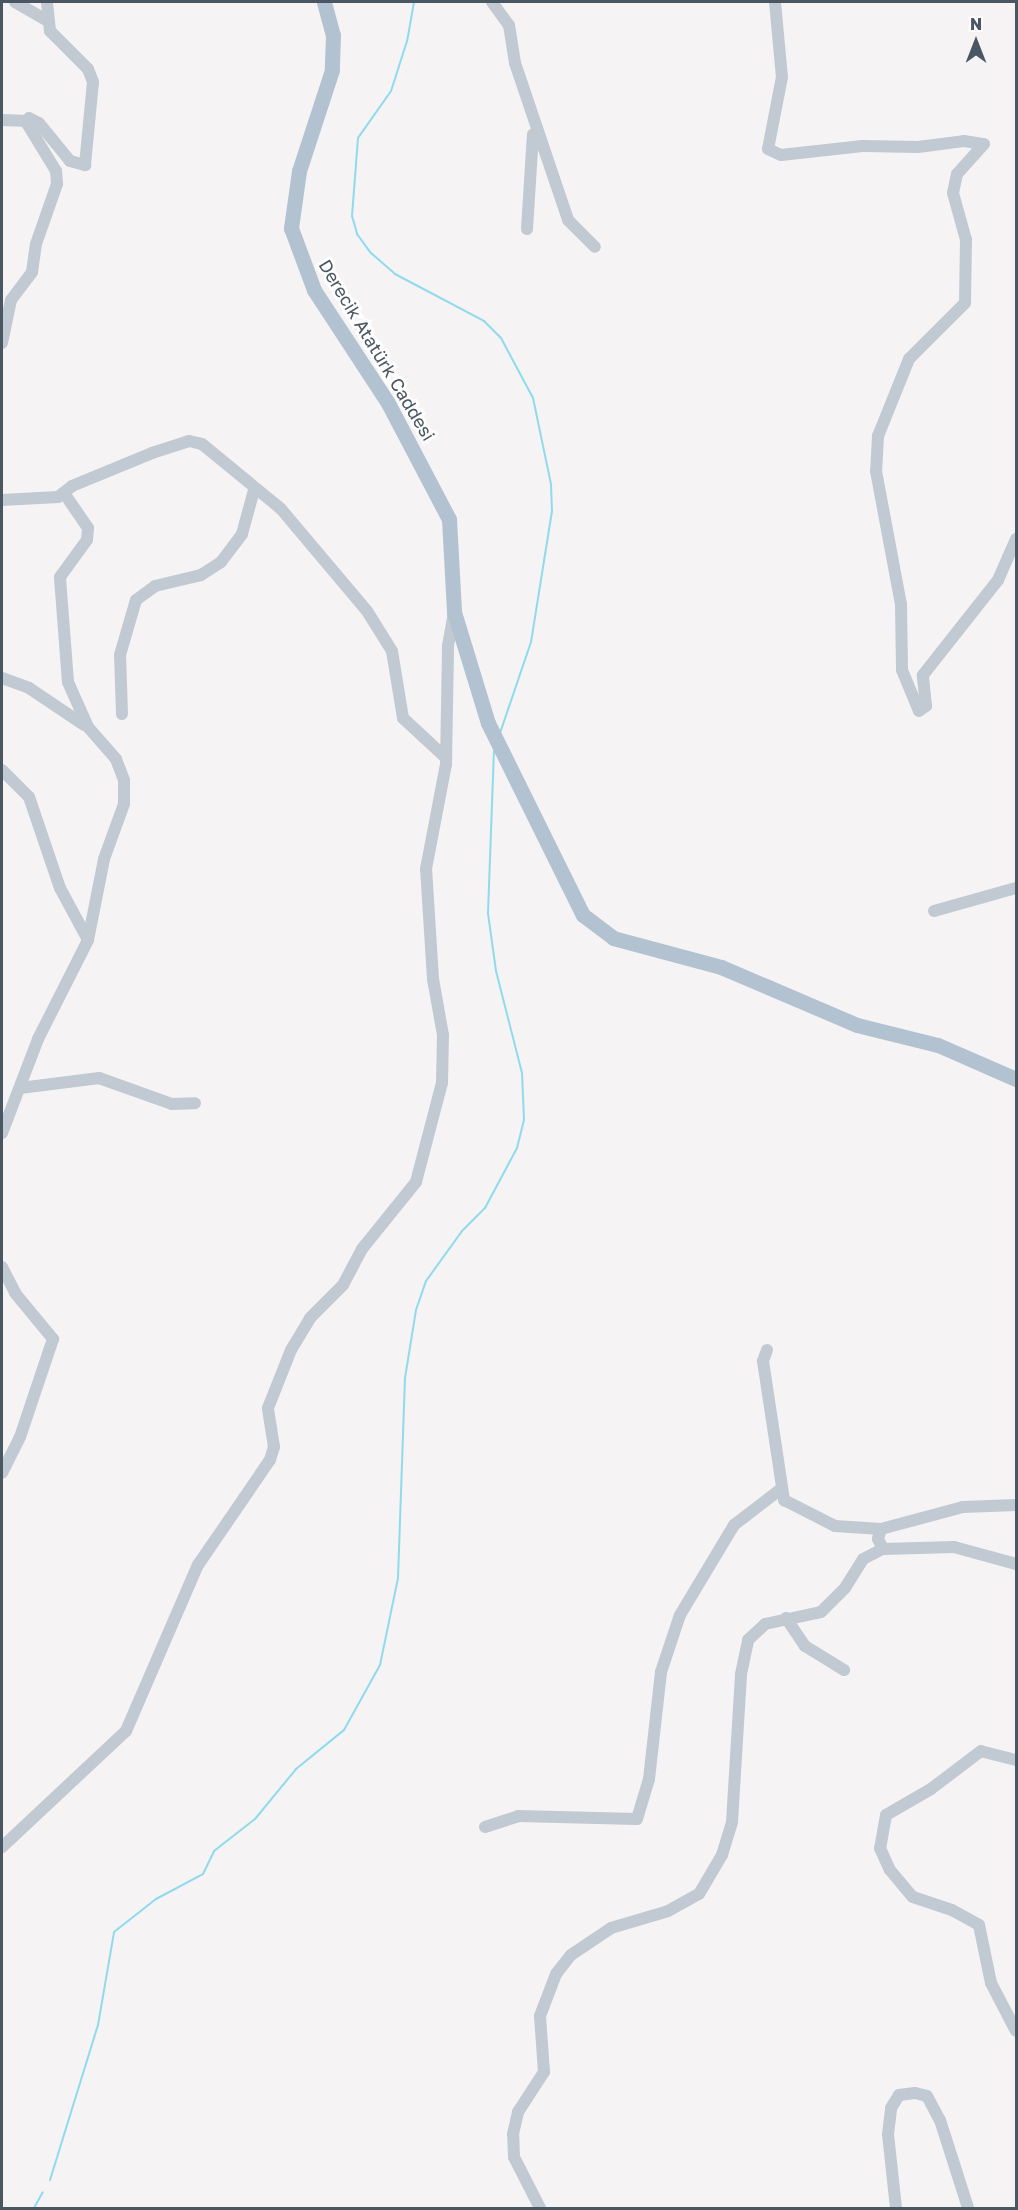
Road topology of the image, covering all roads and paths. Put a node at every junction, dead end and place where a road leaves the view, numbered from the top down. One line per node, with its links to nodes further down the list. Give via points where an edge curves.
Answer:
1 (15, 2): 6 (street)
2 (47, 2): 6 (street)
3 (324, 2): 17 (main road, Derecik Atatürk Caddesi, via 333,35 332,70 299,171 291,228 314,290 388,403 449,519)
4 (492, 2): 9 (street, via 509,25)
5 (775, 2): 16 (street, via 782,76 768,149 790,155 863,146 918,147 964,141 984,144 957,174 953,193 966,240 965,303 909,359 878,436 876,471 901,604 902,670 918,711 926,706 923,675 998,580)
6 (46, 20): 8 (street, via 50,31 88,69 93,82 85,165 70,161 39,123 32,117)
7 (2, 120): 8 (street)
8 (28, 121): 12 (street, via 56,171 57,184 32,272 11,300)
9 (534, 124): 10 (street); 11 (street, via 568,220)
10 (527, 229)
11 (595, 247)
12 (2, 343)
13 (254, 490): 14 (street, via 202,444 189,441); 19 (street, via 242,534 221,562 201,575 155,586 136,600 120,655); 21 (street, via 281,509 383,631 392,651 403,718)
14 (63, 493): 15 (street); 20 (street, via 88,528 84,545 60,577 59,600 68,681)
15 (2, 500)
16 (1017, 539)
17 (454, 612): 21 (street, via 448,646); 26 (main road, Derecik Atatürk Caddesi, via 488,723 584,915 613,938 721,967 857,1024 938,1044)
18 (2, 678): 20 (street, via 29,688)
19 (122, 714)
20 (88, 727): 25 (street, via 116,759 124,792 104,859)
21 (446, 758): 42 (street, via 426,869 433,979 443,1035 442,1083 416,1182 362,1249 343,1285 310,1318 291,1350 268,1408 274,1447 270,1460 198,1565 126,1731)
22 (2, 770): 25 (street, via 29,797 60,888)
23 (1017, 888): 24 (street)
24 (934, 911)
25 (88, 940): 27 (street, via 38,1039)
26 (1017, 1078)
27 (20, 1088): 28 (street, via 99,1078 172,1104); 29 (street)
28 (195, 1103)
29 (2, 1133)
30 (2, 1267): 32 (street, via 15,1293 53,1339 20,1437)
31 (767, 1350): 33 (street, via 763,1361)
32 (2, 1473)
33 (781, 1489): 35 (street, via 793,1507 835,1526); 41 (street, via 734,1525 680,1615 661,1671 649,1779 637,1819 518,1816)
34 (1017, 1505): 35 (street, via 974,1504)
35 (881, 1528): 36 (street, via 878,1539)
36 (883, 1549): 37 (street, via 954,1547); 38 (street, via 863,1559 845,1588 821,1612)
37 (1017, 1564)
38 (786, 1618): 39 (street, via 806,1646); 44 (street, via 755,1631 744,1651 732,1822 706,1884 689,1901 611,1928 571,1955 556,1974 540,2016 544,2072 518,2112 513,2134 514,2157)
39 (844, 1670)
40 (1017, 1760): 43 (street, via 981,1752 931,1789 886,1815 879,1848 890,1870 913,1897 952,1910 979,1925 991,1983)
41 (485, 1827)
42 (2, 1848)
43 (1017, 2031)
44 (540, 2208)
45 (896, 2208): 46 (street, via 888,2134 891,2108 899,2095 915,2093 927,2096 940,2120)
46 (968, 2208)

